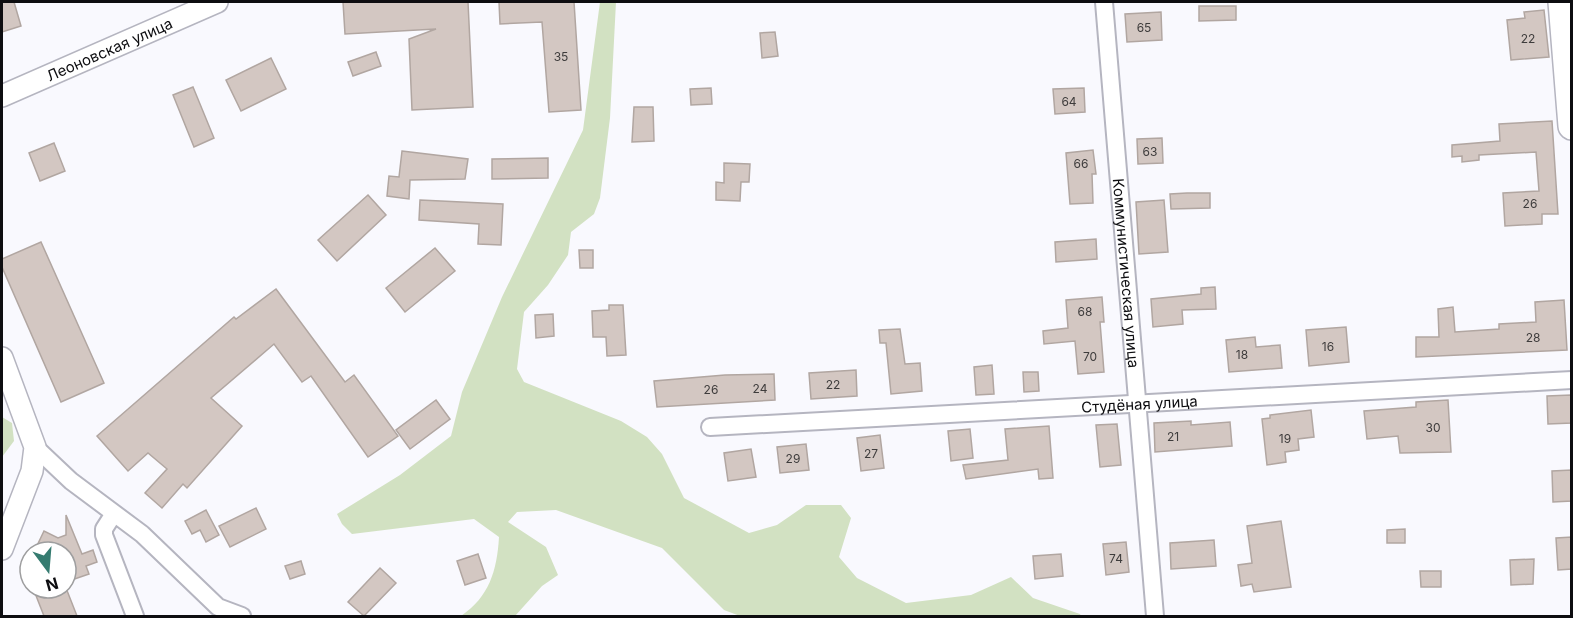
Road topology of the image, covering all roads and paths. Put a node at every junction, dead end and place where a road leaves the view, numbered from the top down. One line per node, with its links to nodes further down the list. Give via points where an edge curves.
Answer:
1 (217, 2): 4 (street, Леоновская улица)
2 (1104, 2): 8 (street, Коммунистическая улица)
3 (1562, 2): 5 (main road)
4 (2, 96)
5 (1572, 126)
6 (2, 358): 10 (street)
7 (1572, 380): 8 (street, Студёная улица)
8 (1136, 402): 9 (street, Студёная улица); 15 (street, Коммунистическая улица)
9 (710, 427)
10 (35, 447): 11 (street); 12 (street, via 32,471)
11 (113, 515): 13 (street, via 104,535); 14 (street, via 142,534 218,607)
12 (2, 549)
13 (135, 616)
14 (242, 616)
15 (1155, 616)

